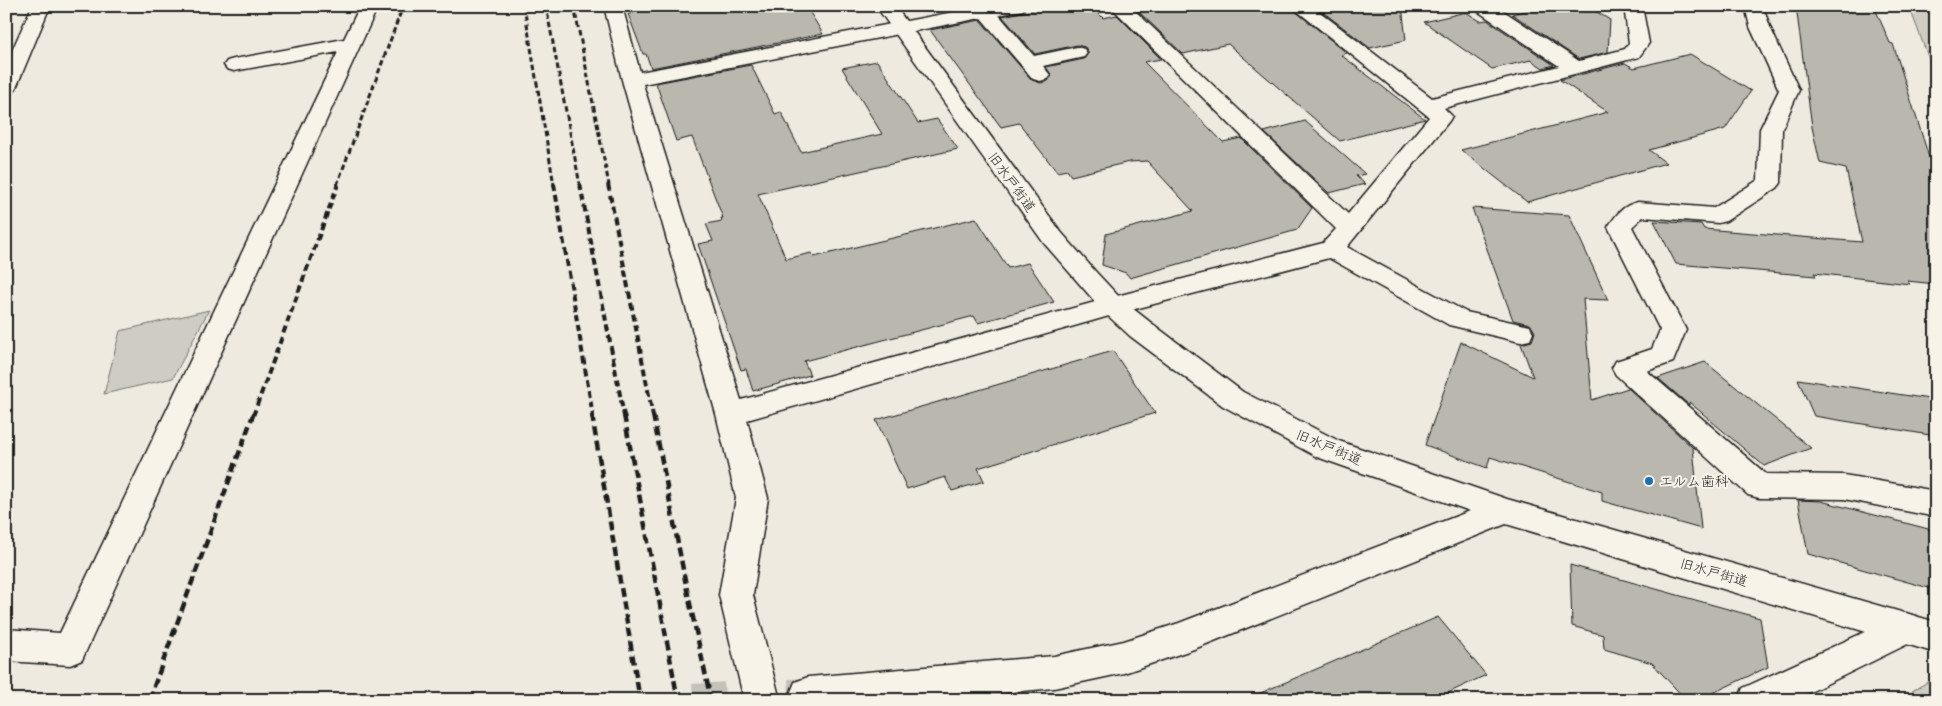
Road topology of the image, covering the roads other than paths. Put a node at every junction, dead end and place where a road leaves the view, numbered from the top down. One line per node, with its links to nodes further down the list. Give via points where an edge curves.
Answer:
1 (40, 6): 17 (street)
2 (369, 6): 12 (street)
3 (613, 6): 16 (street)
4 (1016, 6): 10 (street)
5 (1119, 6): 19 (street)
6 (1300, 6): 18 (street)
7 (1482, 6): 15 (street)
8 (1633, 6): 15 (street, via 1639,43 1632,53)
9 (1754, 6): 24 (street, via 1760,27 1789,90 1771,130 1769,183 1718,216 1638,208 1628,216 1620,228 1673,330 1663,355 1626,368 1760,486 1844,487)
10 (986, 12): 11 (street); 13 (street, via 1035,69)
11 (893, 17): 16 (street); 21 (street, 旧水戸街道, via 1052,238)
12 (353, 43): 14 (street); 27 (street, via 70,648)
13 (1077, 53)
14 (234, 65)
15 (1576, 68): 18 (street)
16 (632, 80): 23 (street)
17 (6, 88)
18 (1427, 106): 19 (street, via 1441,116)
19 (1350, 229): 20 (street)
20 (1332, 249): 21 (street); 22 (street, via 1458,319)
21 (1113, 306): 23 (street); 25 (street, 旧水戸街道, via 1233,399 1277,423 1328,449)
22 (1520, 333)
23 (731, 414): 29 (street, via 752,498 736,595)
24 (1936, 504)
25 (1505, 512): 26 (street, 旧水戸街道); 28 (street, via 1124,657 1054,672)
26 (1921, 633): 30 (street)
27 (6, 645)
28 (808, 694)
29 (762, 700)
30 (1756, 700)

